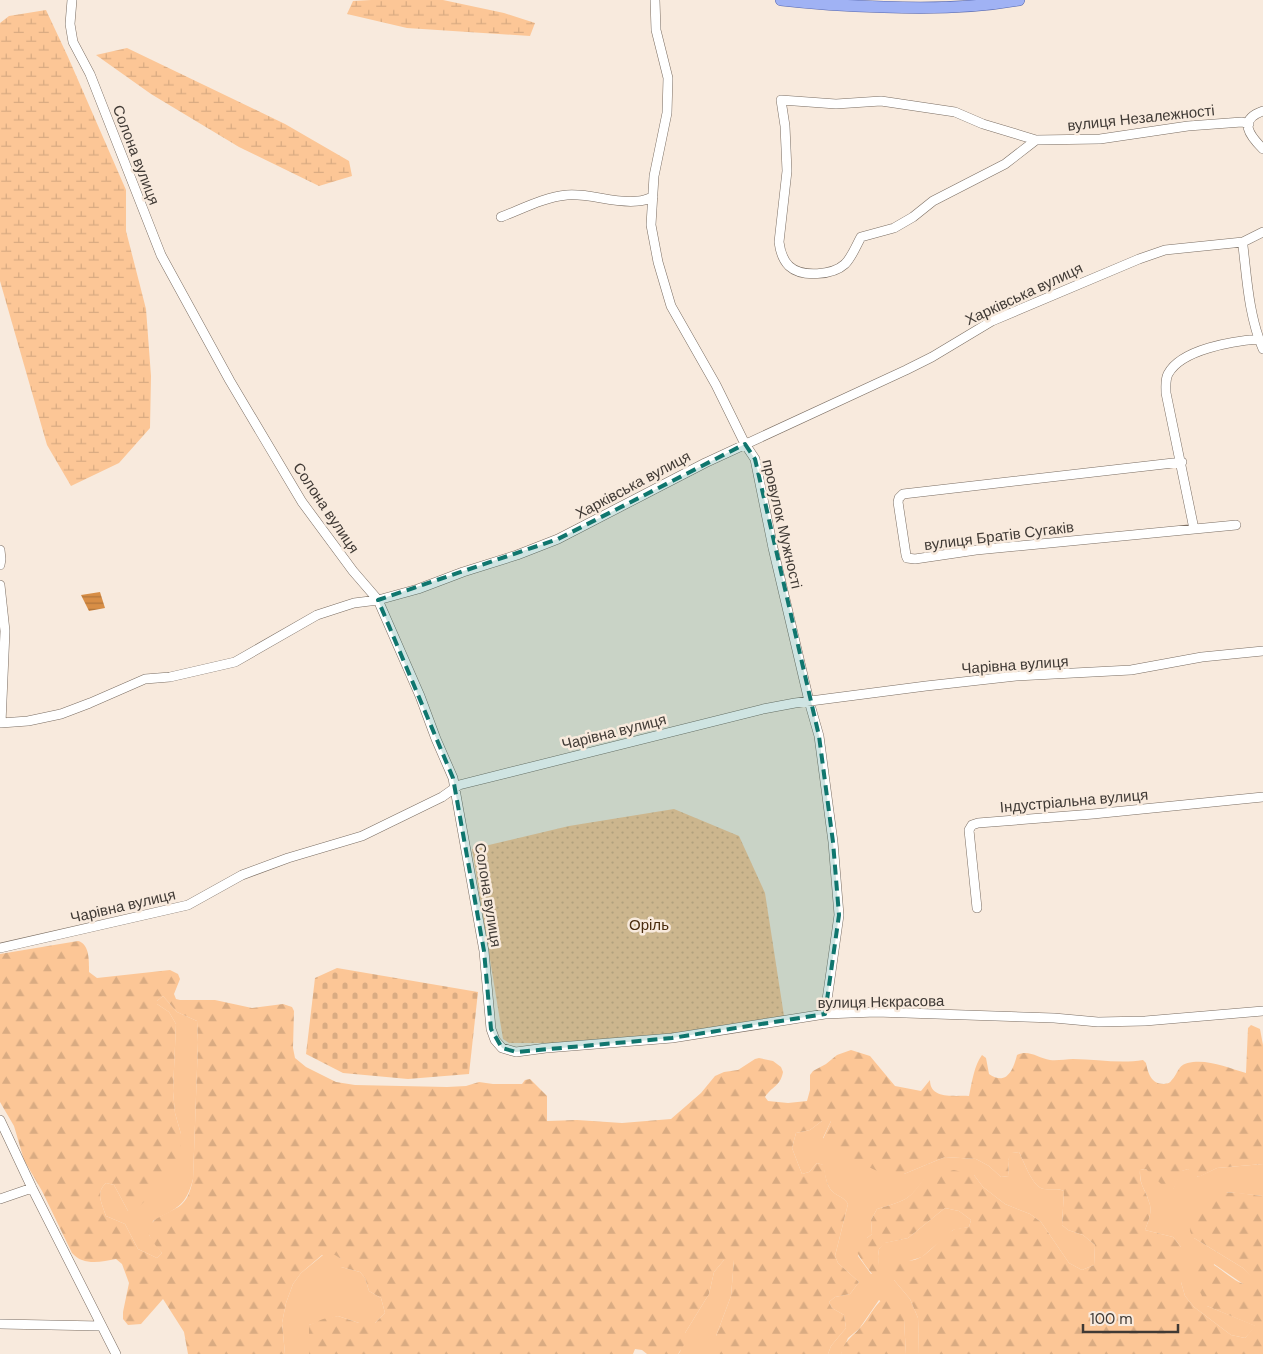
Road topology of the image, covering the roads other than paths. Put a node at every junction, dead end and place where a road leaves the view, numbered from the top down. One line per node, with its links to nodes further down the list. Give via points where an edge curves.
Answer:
1 (72, 0): 22 (street, Солона вулиця, via 70,24 73,42 90,74 161,256 302,502)
2 (655, 0): 9 (street, провулок Мужності, via 656,30 668,78 667,112)
3 (781, 0): 4 (main road, via 840,6 936,9)
4 (1019, 0)
5 (1263, 111): 6 (street, via 1256,113)
6 (1249, 124): 7 (street, вулиця Незалежності, via 1188,126 1100,138); 8 (street, via 1249,134)
7 (1036, 140): 7 (street, вулиця Незалежності, via 955,112 881,101 836,104 781,100 787,171 780,253 790,267 802,272 830,272 844,264 861,237 894,228 933,201 1005,164)
8 (1263, 150)
9 (653, 197): 10 (street, via 623,202 568,195); 15 (street, провулок Мужності, via 651,225 671,306)
10 (500, 217)
11 (1263, 232): 12 (street, Харківська вулиця)
12 (1243, 242): 13 (street); 15 (street, Харківська вулиця, via 1165,250 1083,282 992,321 914,366)
13 (1259, 339): 14 (street); 16 (street, via 1220,344 1199,352 1183,360 1168,374 1166,393)
14 (1263, 349)
15 (745, 444): 22 (street, Харківська вулиця, via 558,539); 24 (street, провулок Мужності, via 755,459)
16 (1182, 462): 18 (street); 18 (street, вулиця Братів Сугаків, via 903,494 898,505 906,555 915,560 976,550)
17 (1236, 525): 18 (street)
18 (1194, 528)
19 (0, 550): 20 (street)
20 (0, 565)
21 (0, 585): 25 (street, via 5,632)
22 (378, 600): 25 (street, Харківська вулиця, via 354,603 317,615 235,662 170,677 145,679 61,714 28,722); 26 (street, Солона вулиця)
23 (1263, 650): 24 (street, Чарівна вулиця, via 1131,670 1016,676)
24 (809, 701): 26 (street, Чарівна вулиця, via 763,709); 31 (street, провулок Мужності, via 822,753 839,915)
25 (0, 723)
26 (455, 788): 29 (street, Чарівна вулиця, via 362,836 242,875 188,905); 32 (street, Солона вулиця, via 484,950 491,1029)
27 (1263, 797): 28 (street, Індустріальна вулиця, via 972,825 969,830)
28 (977, 908)
29 (0, 948)
30 (1263, 1012): 31 (street, вулиця Нєкрасова, via 1098,1022 876,1012)
31 (825, 1014): 32 (street, вулиця Нєкрасова, via 672,1038 516,1052)
32 (502, 1048)
33 (0, 1120): 34 (street)
34 (32, 1188): 35 (street); 37 (street)
35 (0, 1199)
36 (0, 1324): 37 (street)
37 (101, 1326): 38 (street)
38 (116, 1354)

